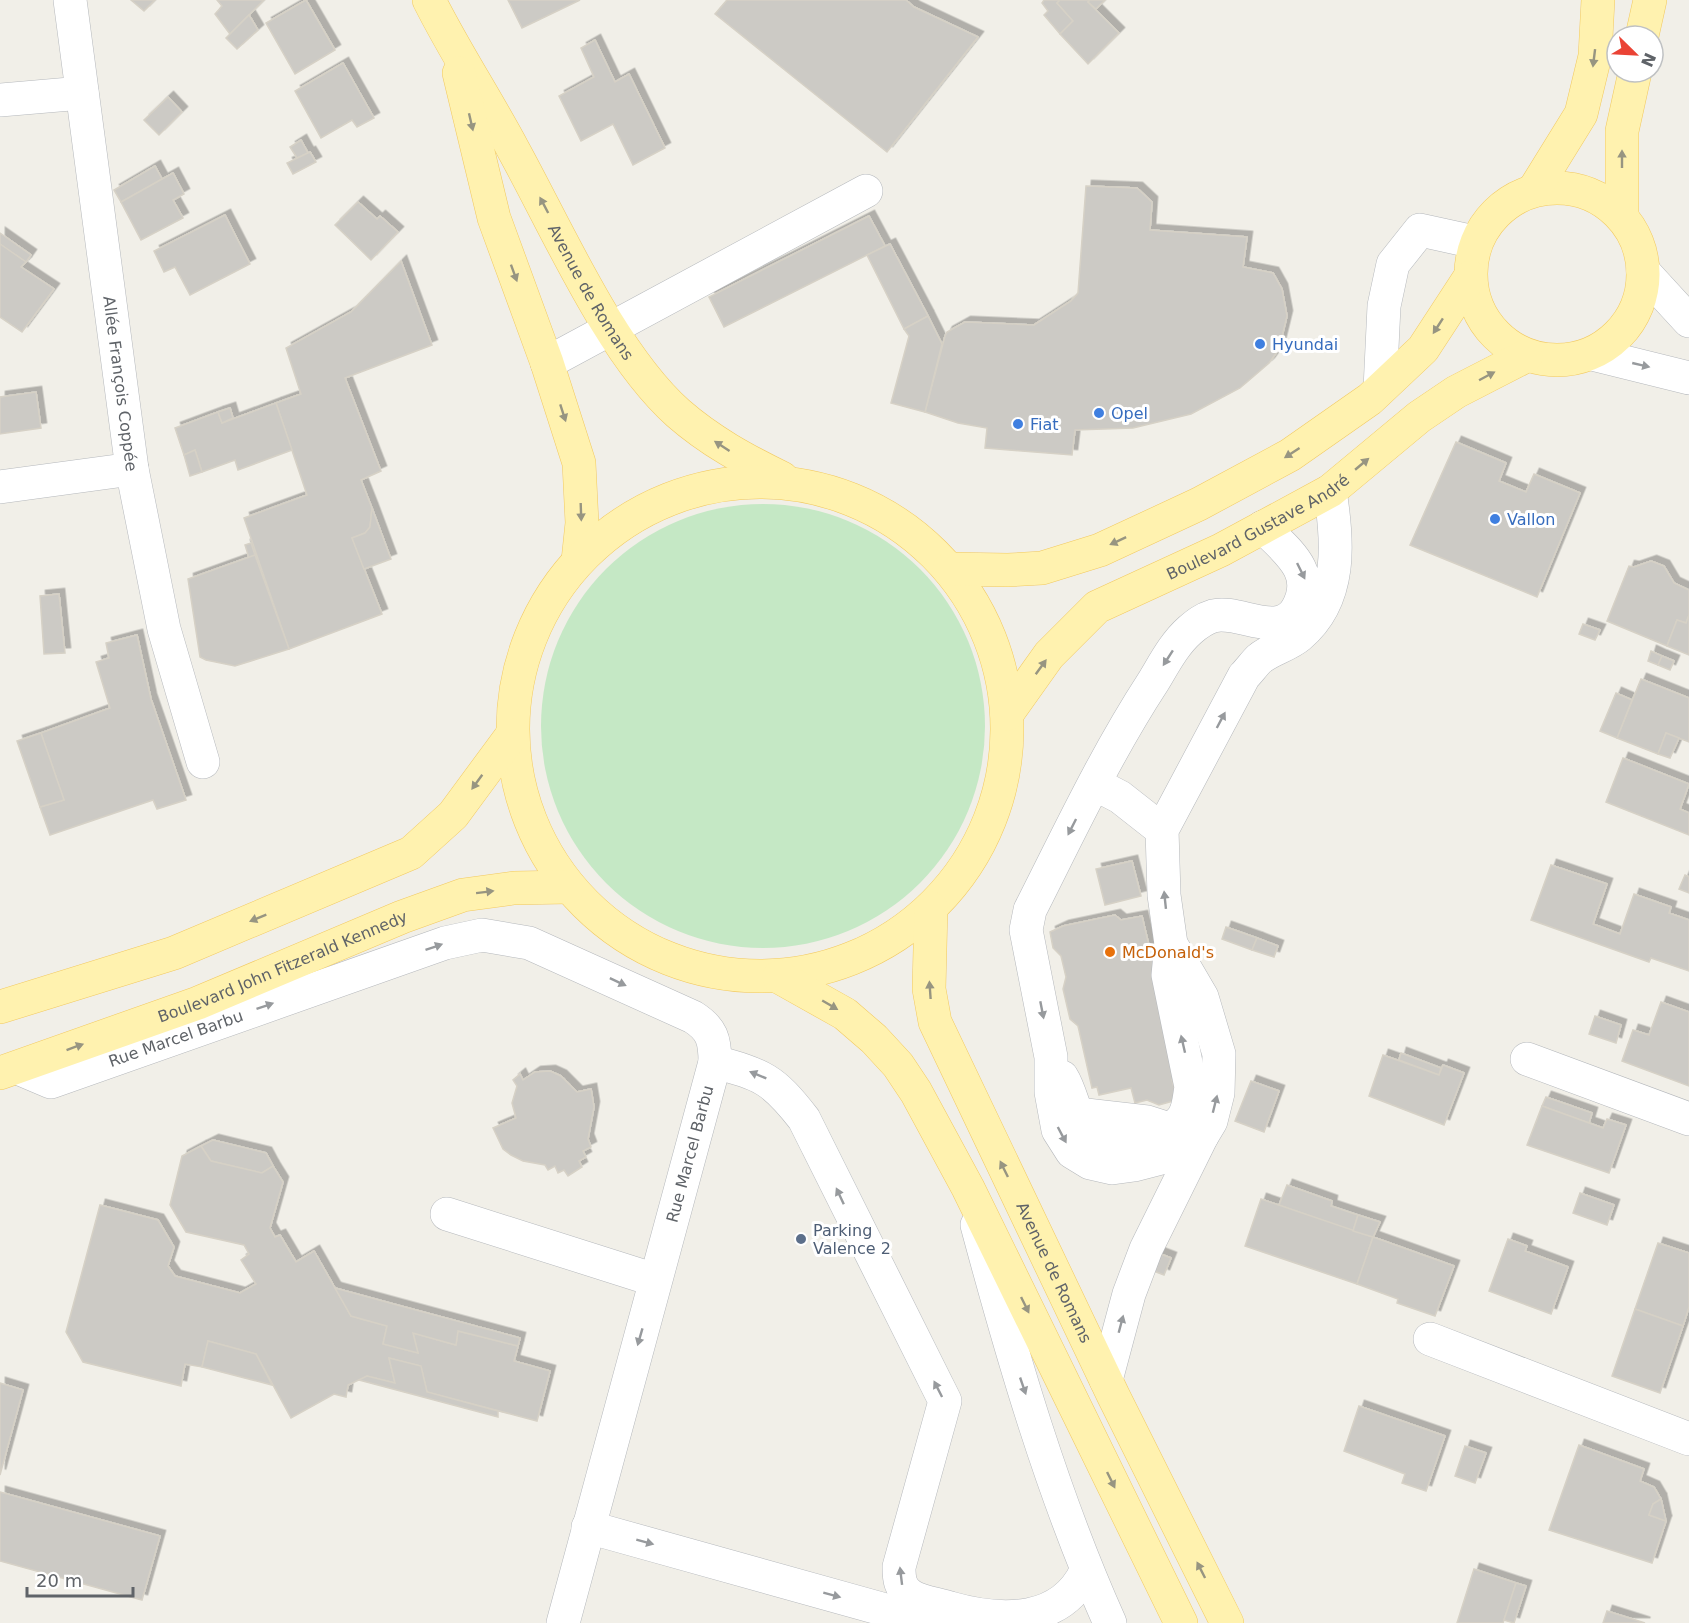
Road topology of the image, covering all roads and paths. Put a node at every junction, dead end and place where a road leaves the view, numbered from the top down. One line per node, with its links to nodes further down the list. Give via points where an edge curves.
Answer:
1 (70, 0): 8 (street, Allée François Coppée)
2 (429, 0): 6 (main road, Avenue de Romans)
3 (1598, 0): 10 (main road, one-way to 10, via 1590,89 1581,114)
4 (1650, 0): 5 (main road)
5 (1645, 24)
6 (452, 45): 17 (main road, Avenue de Romans, one-way to 6, via 480,87); 20 (main road, Avenue de Romans, one-way to 20, via 494,218)
7 (1632, 84): 12 (main road, one-way to 7, via 1622,131)
8 (82, 93): 9 (street); 23 (street, Allée François Coppée)
9 (0, 100)
10 (1534, 190): 12 (main road, via 1558,187 1582,191 1604,201); 13 (main road, via 1509,201 1490,219)
11 (867, 191): 17 (street)
12 (1622, 217): 14 (main road, via 1634,233)
13 (1475, 242): 15 (main road); 22 (street, via 1420,230 1393,264 1384,306)
14 (1644, 271): 16 (street); 18 (main road, via 1641,296 1631,320 1614,340)
15 (1470, 277): 19 (main road, via 1477,310 1497,338); 22 (main road, one-way to 22, via 1423,349)
16 (1689, 321)
17 (612, 329): 20 (street); 24 (main road, Avenue de Romans, one-way to 17, via 736,456 678,412 650,384)
18 (1592, 354): 19 (main road, via 1548,361); 21 (street, one-way to 21)
19 (1526, 356): 26 (main road, Boulevard Gustave André, one-way to 19, via 1419,417 1456,392)
20 (547, 363): 28 (main road, Avenue de Romans, one-way to 28, via 579,463 582,524)
21 (1689, 378)
22 (1380, 389): 29 (main road, one-way to 29, via 1290,455 1199,504 1100,550 1042,568)
23 (132, 469): 25 (street); 32 (street, Allée François Coppée, via 164,629)
24 (792, 483): 28 (main road, via 745,482 698,489 665,501 613,529); 29 (main road, via 828,490 862,503 923,543)
25 (0, 487)
26 (1330, 491): 27 (main road, Boulevard Gustave André); 34 (street, one-way to 26, via 1244,676 1259,659 1300,635 1322,604 1336,557)
27 (1263, 527): 30 (main road, Boulevard Gustave André, one-way to 27, via 1049,655 1097,607); 33 (street, one-way to 33, via 1301,567 1306,582 1296,612 1273,624 1230,615 1214,616 1188,632 1127,721)
28 (578, 561): 31 (main road, via 549,599 528,642 516,688)
29 (949, 569): 30 (main road, via 979,613 998,662)
30 (1007, 714): 36 (main road, via 1005,757 986,829 960,875)
31 (512, 735): 35 (main road, via 516,776 528,816 545,853); 39 (main road, one-way to 39, via 453,815 411,854 174,953)
32 (203, 762)
33 (1095, 784): 34 (street, via 1120,797); 40 (street, one-way to 40, via 1030,910 1026,930)
34 (1162, 830): 37 (street, one-way to 34, via 1164,895)
35 (568, 887): 38 (main road, via 611,928 662,958 719,974); 43 (main road, Boulevard John Fitzerald Kennedy, one-way to 35, via 198,1003 464,895 513,888)
36 (931, 908): 38 (main road, via 896,936 846,962 813,972); 50 (main road, Avenue de Romans, one-way to 36, via 934,1022 929,989)
37 (1171, 944): 40 (street, one-way to 37, via 1072,1093 1085,1132 1093,1140 1113,1148 1147,1139 1182,1119 1191,1087 1168,975); 45 (street, one-way to 37, via 1211,1121 1218,1094 1219,1054 1202,997)
38 (779, 976): 46 (main road, one-way to 46, via 845,1014 898,1065)
39 (0, 1007)
40 (1051, 1057): 45 (street, one-way to 45, via 1051,1092 1058,1130 1072,1152 1090,1163 1112,1168 1134,1165 1161,1158)
41 (1527, 1059): 44 (street)
42 (715, 1062): 43 (street, Rue Marcel Barbu, one-way to 42, via 51,1082 445,943 482,935 529,943 693,1017 706,1025 715,1039); 48 (street, Rue Marcel Barbu); 53 (street, one-way to 42, via 1069,1600 1051,1613 1025,1623 992,1620 911,1596 900,1584 899,1567 945,1401 804,1119 779,1088 764,1077)
43 (9, 1070)
44 (1689, 1119)
45 (1202, 1136): 50 (street, one-way to 45, via 1129,1294 1146,1249)
46 (968, 1188): 53 (street, one-way to 53, via 1008,1342); 57 (main road, one-way to 57)
47 (447, 1214): 48 (street)
48 (656, 1280): 52 (street, Rue Marcel Barbu, one-way to 52)
49 (1430, 1339): 51 (street)
50 (1106, 1380): 58 (main road, Avenue de Romans, one-way to 50)
51 (1689, 1439)
52 (588, 1527): 54 (street, Rue Marcel Barbu); 55 (street, one-way to 55)
53 (1086, 1571): 56 (street)
54 (563, 1623)
55 (932, 1623)
56 (1110, 1623)
57 (1181, 1623)
58 (1227, 1623)

